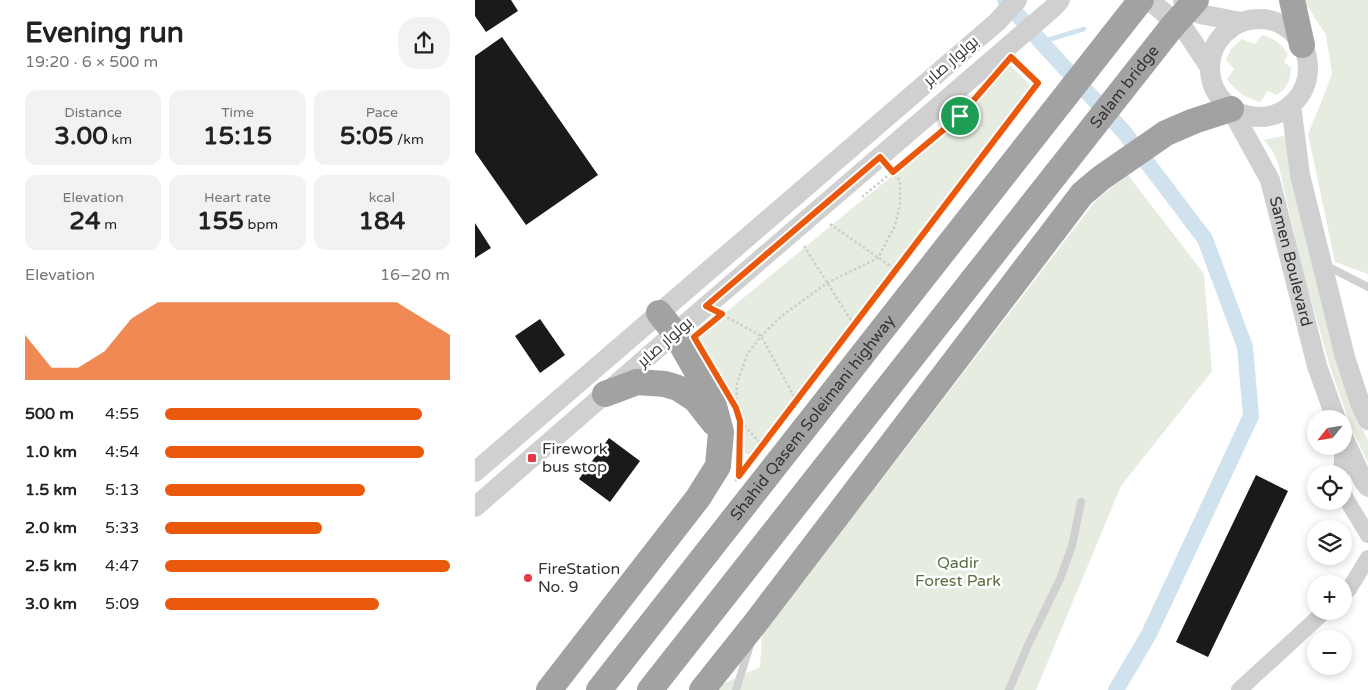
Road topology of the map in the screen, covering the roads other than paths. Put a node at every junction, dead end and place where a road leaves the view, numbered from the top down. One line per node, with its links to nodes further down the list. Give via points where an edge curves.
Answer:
1 (1017, 0): 15 (street, بولوار صابر, via 997,22)
2 (1141, 0): 35 (highway, Shahid Qasem Soleimani highway)
3 (1149, 0): 10 (street, via 1185,30)
4 (1183, 0): 8 (street, via 1200,14)
5 (1196, 0): 36 (highway, Salam bridge, bridge)
6 (1292, 0): 9 (highway)
7 (1057, 4): 16 (street, بولوار صابر, via 886,164)
8 (1241, 22): 9 (street, via 1260,19 1279,23); 10 (street, via 1219,39)
9 (1302, 45): 11 (street, via 1307,60 1307,77)
10 (1209, 66): 12 (street, via 1211,80 1220,98)
11 (1291, 105): 12 (street, via 1262,117 1246,116); 13 (street, Samen Boulevard, via 1300,175)
12 (1231, 109): 19 (street, Samen Boulevard, via 1270,180 1317,366); 33 (highway, via 1166,133 1082,194)
13 (1322, 264): 14 (lane); 18 (street, Samen Boulevard, via 1345,357)
14 (1368, 286)
15 (659, 313): 16 (highway); 22 (street, بولوار صابر)
16 (675, 333): 17 (street, بولوار صابر); 20 (highway)
17 (605, 394): 20 (highway, via 637,382 665,384 695,399); 25 (street, بولوار صابر)
18 (1364, 406)
19 (1333, 410)
20 (730, 431): 34 (highway, via 718,466 698,498)
21 (1351, 455): 23 (street)
22 (475, 472)
23 (1368, 487)
24 (1081, 502): 39 (lane, via 1072,546 1063,570)
25 (475, 507)
26 (1352, 509): 27 (street)
27 (1368, 535)
28 (1368, 558): 30 (street)
29 (1368, 581): 31 (street)
30 (1352, 583)
31 (1352, 589)
32 (1315, 620): 40 (street)
33 (757, 621): 37 (highway); 38 (lane)
34 (549, 690)
35 (599, 690)
36 (650, 690)
37 (702, 690)
38 (736, 690)
39 (1009, 690)
40 (1239, 690)

